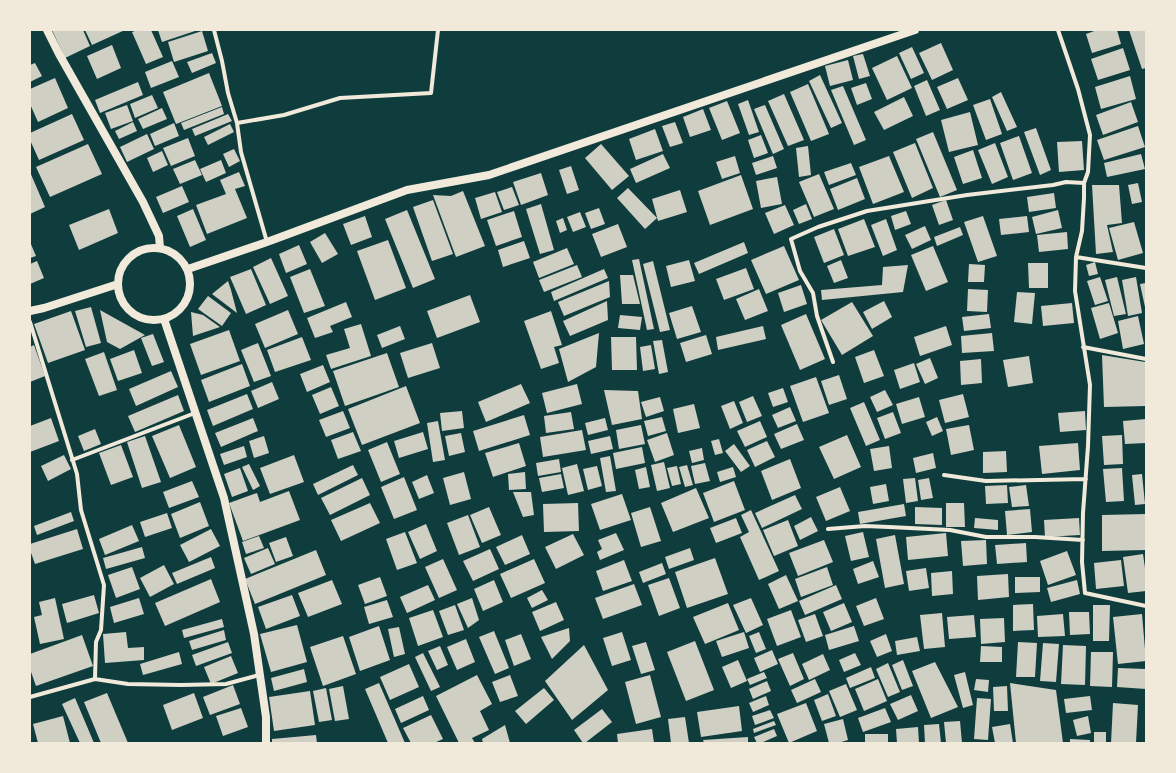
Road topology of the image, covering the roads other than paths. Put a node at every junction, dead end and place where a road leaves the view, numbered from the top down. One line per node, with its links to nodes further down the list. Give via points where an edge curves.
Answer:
1 (47, 30): 9 (main road, via 143,202 159,236)
2 (214, 30): 6 (street)
3 (438, 30): 6 (street, via 431,93 340,98 284,115)
4 (915, 30): 8 (main road, via 489,176 407,190)
5 (1058, 30): 7 (street, via 1090,135 1088,172)
6 (237, 123): 8 (street, via 241,152)
7 (1084, 183): 10 (street, via 1082,231); 19 (street, via 1066,182 867,211 791,239 800,271 813,293 817,316)
8 (267, 242): 12 (main road)
9 (160, 248): 12 (main road, via 181,259); 13 (main road, via 147,248 126,261 120,272)
10 (1076, 257): 11 (street); 17 (street, via 1075,291)
11 (1146, 268)
12 (188, 269): 15 (main road, via 191,281 184,304)
13 (118, 284): 14 (main road); 15 (main road, via 120,295 132,313 142,318)
14 (30, 311)
15 (164, 319): 20 (main road)
16 (30, 322): 21 (street)
17 (1084, 347): 18 (street); 23 (street, via 1090,385)
18 (1146, 359)
19 (833, 362)
20 (195, 413): 21 (street); 27 (main road, via 224,498 254,634)
21 (72, 460): 28 (street, via 81,510 104,585 101,630 96,642)
22 (944, 475): 23 (street, via 986,481)
23 (1086, 479): 25 (street)
24 (828, 529): 25 (street, via 889,527 950,530 986,537)
25 (1083, 540): 26 (street, via 1085,593)
26 (1146, 606)
27 (259, 676): 28 (street, via 226,684 181,685 128,684); 30 (main road, via 266,716)
28 (95, 679): 29 (street)
29 (30, 697)
30 (266, 743)

